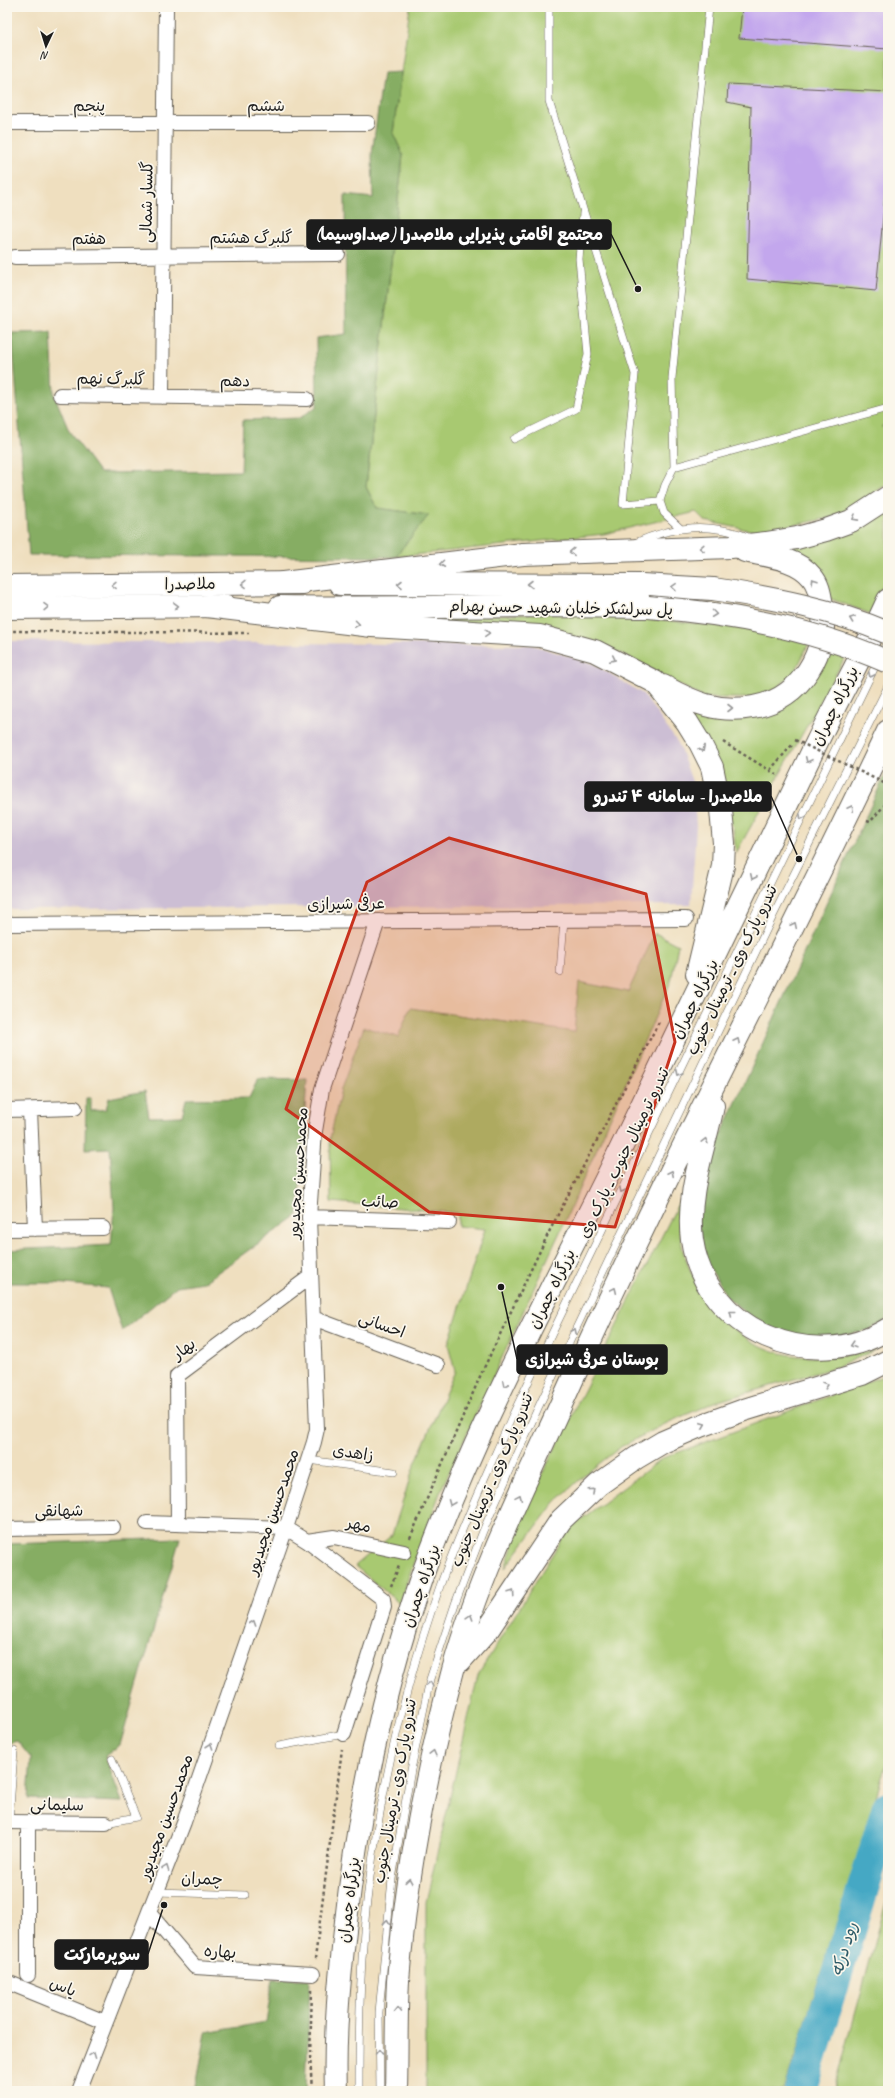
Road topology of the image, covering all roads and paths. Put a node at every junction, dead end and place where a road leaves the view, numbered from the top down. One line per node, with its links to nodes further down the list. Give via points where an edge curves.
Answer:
1 (166, 7): 6 (street, گلسار شمالی)
2 (549, 7): 7 (lane, via 549,101)
3 (709, 7): 16 (lane, via 672,378)
4 (13, 123): 6 (street, پنجم)
5 (368, 123): 6 (street, ششم)
6 (164, 124): 9 (street, گلسار شمالی)
7 (583, 209): 15 (lane, via 579,259 588,354 576,409); 18 (lane, via 635,374 623,504)
8 (338, 254): 9 (street, گلبرگ هشتم)
9 (163, 256): 10 (street, هفتم); 12 (street, گلسار شمالی)
10 (15, 257)
11 (60, 394): 12 (street, گلبرگ نهم)
12 (162, 397): 13 (street, دهم)
13 (307, 399)
14 (888, 408): 16 (lane)
15 (514, 439)
16 (674, 467): 18 (lane)
17 (888, 497): 20 (main road, one-way to 20, via 851,521 797,538)
18 (660, 501): 19 (lane, via 664,513)
19 (680, 528): 20 (lane, via 717,528); 22 (lane, via 644,539)
20 (766, 543): 21 (main road)
21 (731, 547): 22 (main road, one-way to 22); 35 (main road, one-way to 21, via 691,701 712,708 732,709 754,707 777,699 808,672 820,648 825,621 820,590 812,576 796,564)
22 (618, 551): 23 (main road, one-way to 23, via 523,554)
23 (283, 583): 24 (main road, ملاصدرا); 25 (main road, ملاصدرا, one-way to 25)
24 (374, 584): 32 (main road, پل سرلشکر خلبان شهید حسن بهرام, one-way to 24, bridge, via 842,615 804,605 713,589 642,585)
25 (7, 586)
26 (888, 600): 47 (main road, بزرگراه چمران, one-way to 47)
27 (207, 606): 28 (main road, ملاصدرا, one-way to 27); 29 (main road, ملاصدرا); 35 (main road, one-way to 35, via 372,626 540,636 595,651)
28 (7, 608)
29 (371, 608): 34 (main road, پل سرلشکر خلبان شهید حسن بهرام, one-way to 34, bridge, via 556,605 648,607 756,621 864,651)
30 (7, 631): 31 (path)
31 (253, 633)
32 (888, 633)
33 (888, 640): 91 (lane, تندرو ترمینال جنوب ـ پارک وی, one-way to 91, via 513,1414 440,1586 401,1715 387,1773 370,1877 359,2017)
34 (888, 662)
35 (655, 682): 47 (main road, one-way to 47, via 687,722 700,743 712,767 721,810 723,866)
36 (888, 686): 92 (lane, تندرو پارک وی ـ ترمینال جنوب, one-way to 36, via 379,2012 392,1879 430,1680 455,1604 483,1530 538,1408 769,923)
37 (888, 731): 49 (main road, one-way to 37)
38 (719, 740): 39 (path, bridge, via 770,770 796,740)
39 (888, 785)
40 (888, 801): 41 (path)
41 (870, 822)
42 (686, 919): 43 (street, عرفی شیرازی)
43 (564, 920): 44 (street, عرفی شیرازی); 46 (lane)
44 (378, 921): 45 (street, عرفی شیرازی); 53 (street, محمدحسین مجیدپور, via 322,1089 315,1131)
45 (7, 924)
46 (560, 972)
47 (686, 1016): 90 (main road, بزرگراه چمران, one-way to 90, via 505,1384 459,1484 422,1576 380,1715 362,1803 341,1968 335,2052)
48 (660, 1018): 71 (path, via 550,1230 499,1337)
49 (719, 1076): 60 (main road, one-way to 49, via 877,1336 849,1346 819,1349 795,1346 770,1338 750,1327 722,1305 707,1284 692,1242 691,1213 693,1193); 73 (main road, one-way to 49, via 485,1573 626,1263)
50 (75, 1108): 52 (street)
51 (7, 1110): 52 (street)
52 (30, 1110): 57 (street)
53 (309, 1217): 54 (street, صائب); 58 (street, محمدحسین مجیدپور)
54 (449, 1222)
55 (103, 1228): 57 (street)
56 (7, 1229): 57 (street)
57 (35, 1229)
58 (312, 1276): 59 (street, محمدحسین مجیدپور); 66 (street, بهار, via 177,1376)
59 (313, 1318): 62 (street, احسانی); 63 (street, محمدحسین مجیدپور, via 317,1429)
60 (888, 1329)
61 (888, 1361): 73 (main road, one-way to 61, via 487,1631 561,1520 598,1485 636,1458 663,1442 700,1426 862,1374)
62 (438, 1365)
63 (309, 1460): 64 (lane, زاهدی); 68 (street, محمدحسین مجیدپور)
64 (394, 1472)
65 (147, 1523): 66 (street)
66 (178, 1524): 68 (street)
67 (113, 1527): 69 (street, شهانقی)
68 (286, 1528): 70 (street); 81 (street, محمدحسین مجیدپور, one-way to 68)
69 (7, 1529)
70 (306, 1541): 71 (street, مهر, via 334,1537); 72 (street, via 377,1593)
71 (404, 1552): 72 (path)
72 (384, 1607): 74 (street)
73 (454, 1668): 93 (main road, one-way to 73, via 398,1983 408,1885 425,1785)
74 (344, 1734): 75 (lane); 84 (path)
75 (279, 1746)
76 (14, 1751): 78 (lane)
77 (112, 1759): 80 (lane, via 136,1817)
78 (8, 1822): 79 (street, سلیمانی)
79 (28, 1822): 80 (street, سلیمانی); 85 (street)
80 (106, 1823)
81 (158, 1892): 82 (lane, چمران); 83 (street, محمدحسین مجیدپور)
82 (245, 1895)
83 (150, 1913): 84 (street, بهاره, via 195,1968); 87 (street, محمدحسین مجیدپور)
84 (313, 1974): 89 (path, via 310,2055)
85 (28, 1975)
86 (7, 1982): 87 (street, یاس)
87 (106, 2022): 88 (street, محمدحسین مجیدپور, one-way to 87)
88 (79, 2091)
89 (312, 2091)
90 (336, 2091)
91 (359, 2091)
92 (380, 2091)
93 (396, 2091)

